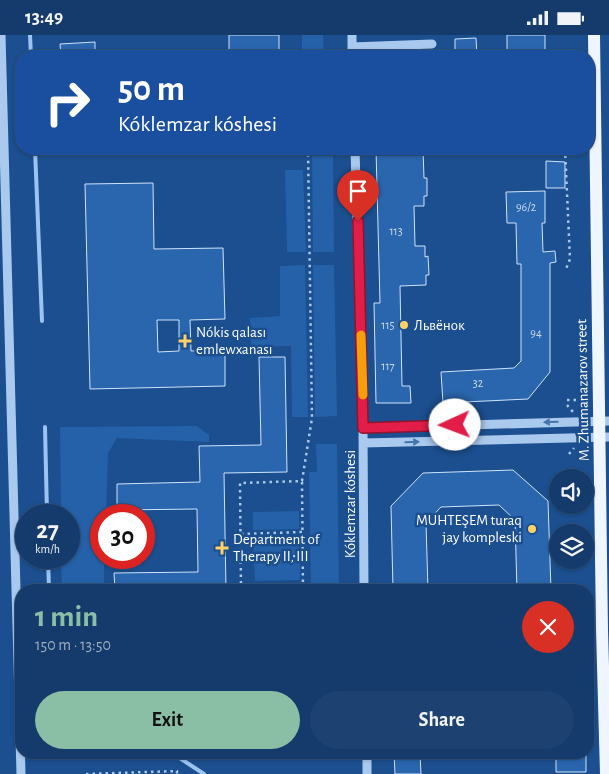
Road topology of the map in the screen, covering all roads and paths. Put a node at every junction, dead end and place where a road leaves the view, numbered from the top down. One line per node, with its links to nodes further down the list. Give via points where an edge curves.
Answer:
1 (2, 35): 24 (street)
2 (352, 35): 5 (street)
3 (594, 35): 7 (main road, M. Zhumanazarov street)
4 (432, 44): 6 (street)
5 (352, 50)
6 (363, 50)
7 (594, 50)
8 (308, 155): 19 (path, via 312,418)
9 (355, 155): 16 (street, Kóklemzar kóshesi)
10 (566, 155): 12 (path, via 570,259)
11 (595, 155): 15 (main road, M. Zhumanazarov street, via 596,278)
12 (566, 269)
13 (587, 399): 14 (path)
14 (567, 400)
15 (605, 421): 16 (street, one-way to 16); 17 (main road, M. Zhumanazarov street)
16 (363, 428): 18 (street, Kóklemzar kóshesi)
17 (605, 437): 18 (street, one-way to 17); 34 (main road, M. Zhumanazarov street, via 602,630)
18 (364, 443): 27 (street, Kóklemzar kóshesi)
19 (302, 481): 20 (path); 21 (path, via 240,483)
20 (302, 532): 21 (path); 22 (path)
21 (241, 534): 23 (path)
22 (302, 556): 23 (path); 26 (path)
23 (241, 557): 25 (path)
24 (16, 584)
25 (241, 584)
26 (303, 584)
27 (364, 584)
28 (21, 759): 30 (street)
29 (367, 759): 33 (street)
30 (21, 774)
31 (86, 774): 32 (path, via 177,771)
32 (177, 774)
33 (367, 774)
34 (606, 774)

